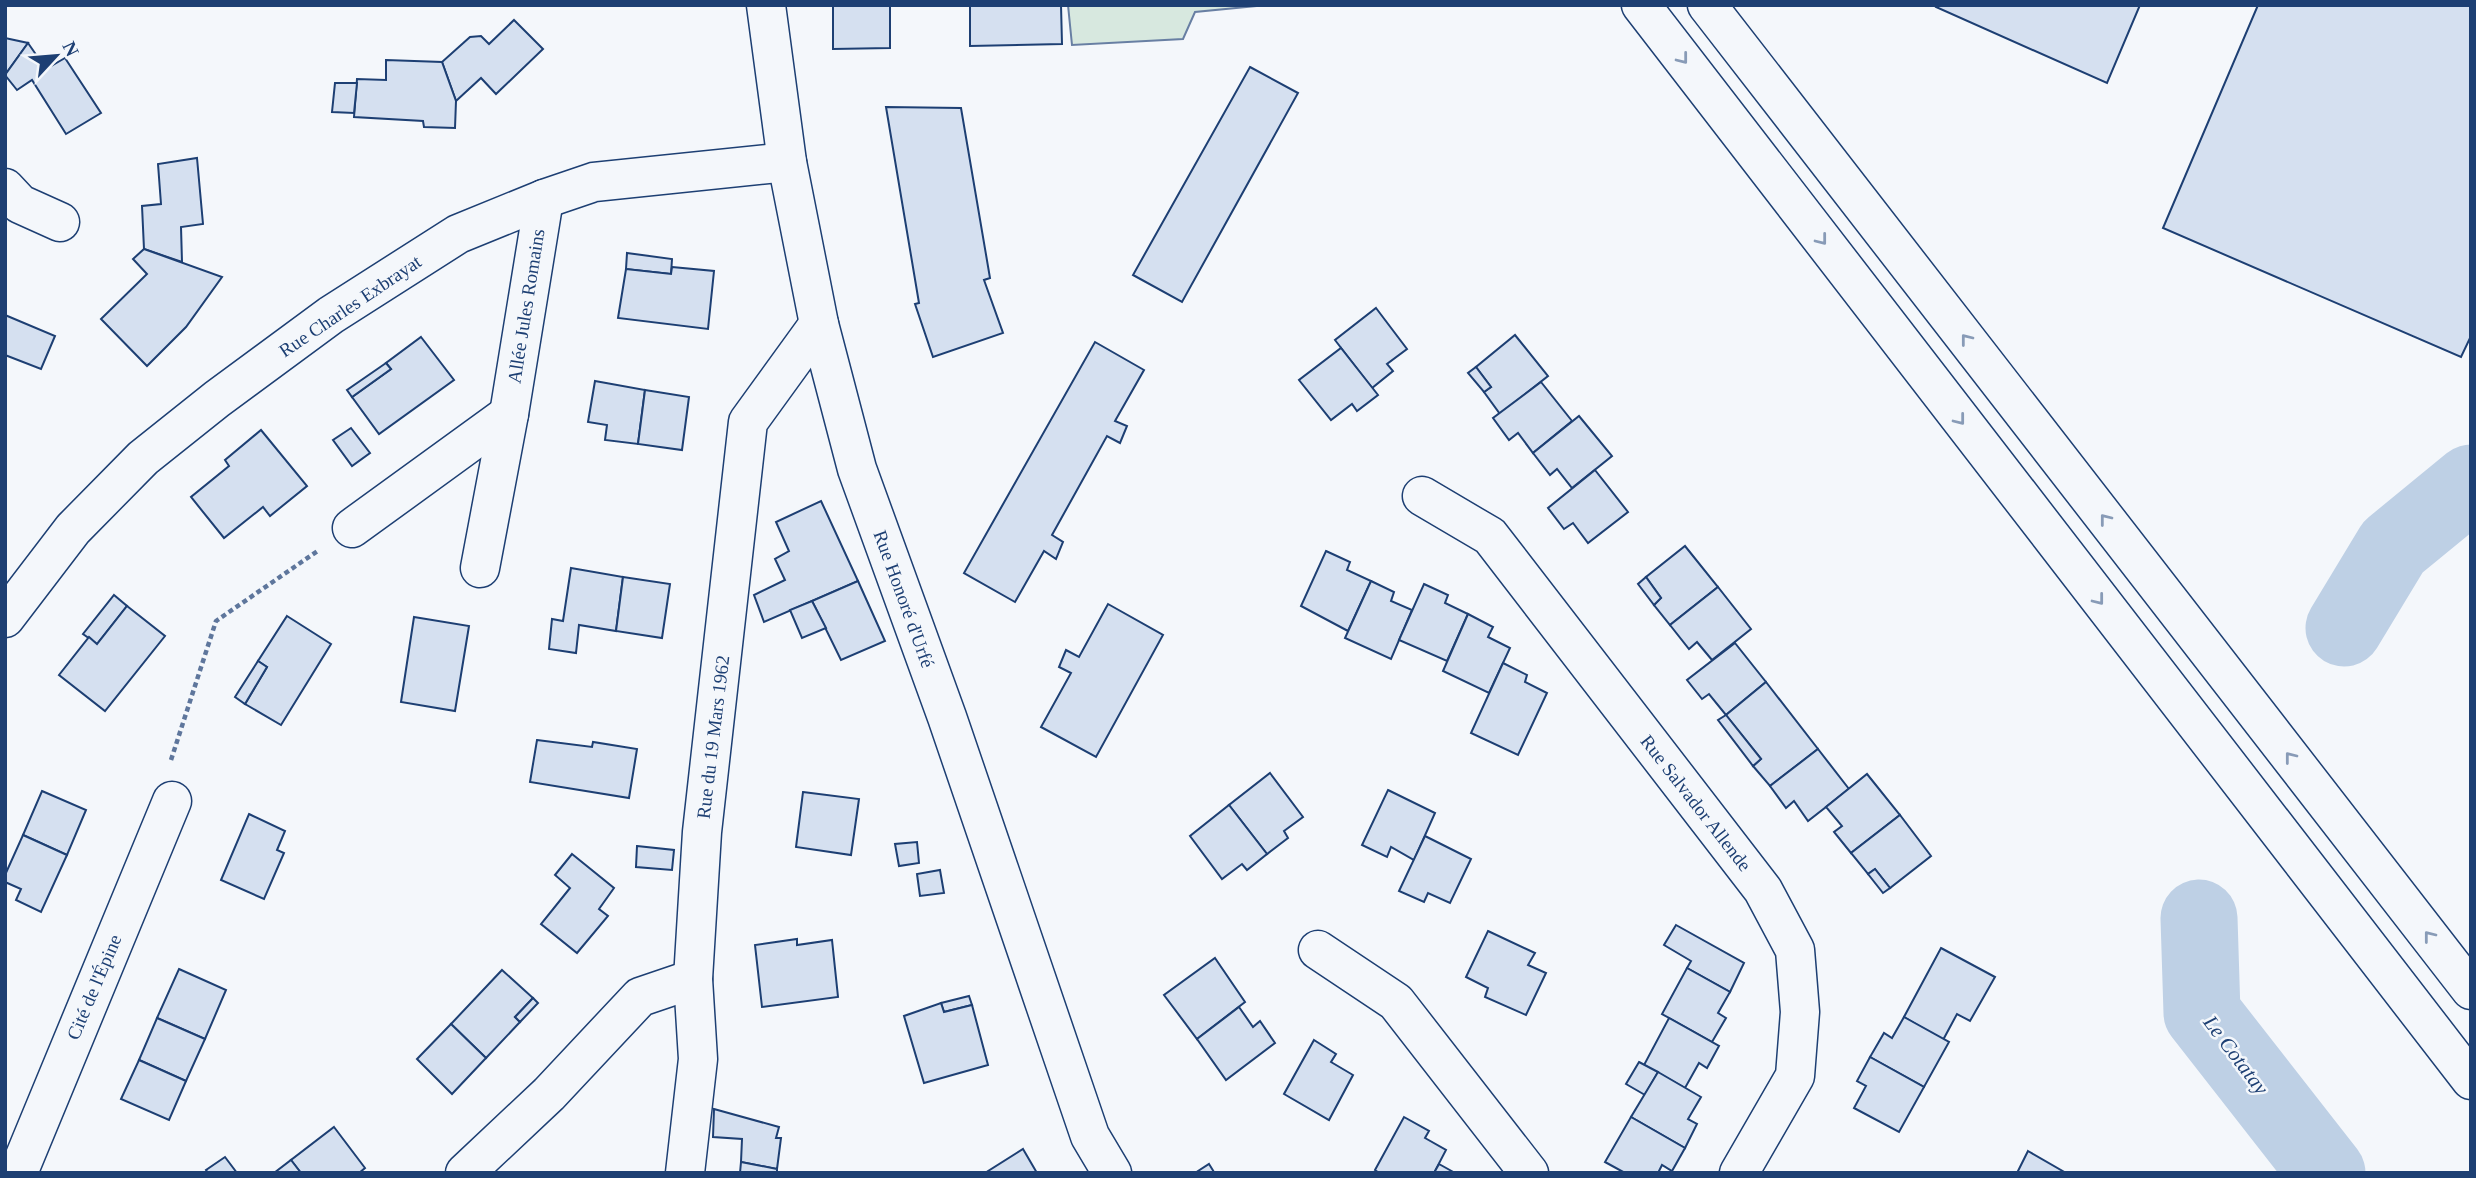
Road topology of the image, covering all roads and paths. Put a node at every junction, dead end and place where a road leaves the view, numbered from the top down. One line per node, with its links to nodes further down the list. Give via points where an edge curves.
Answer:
1 (766, 5): 4 (main road, Rue Honoré d'Urfé)
2 (1641, 5): 18 (main road, one-way to 18)
3 (1707, 5): 17 (main road, one-way to 3)
4 (787, 162): 6 (main road, Rue Charles Exbrayat, via 594,182); 8 (main road, Rue Honoré d'Urfé)
5 (5, 188): 7 (main road, via 20,204)
6 (544, 199): 9 (main road, Allée Jules Romains); 13 (main road, Rue Charles Exbrayat, via 458,234 331,315 217,399 143,458 73,528)
7 (60, 222)
8 (819, 324): 16 (main road, Rue du 19 Mars 1962, via 748,422 702,832); 22 (main road, Rue Honoré d'Urfé, via 857,468 1090,1136)
9 (509, 414): 11 (main road); 12 (main road, Allée Jules Romains)
10 (1422, 496): 24 (main road, Rue Salvador Allende, via 1490,536 1763,890 1795,950 1800,1012 1795,1076)
11 (352, 528): 14 (path, via 216,621 170,756)
12 (480, 568)
13 (5, 618)
14 (172, 801): 19 (main road, Cité de l'Épine)
15 (1318, 950): 23 (main road, via 1396,1002)
16 (694, 979): 20 (main road, via 640,997 549,1094); 21 (main road, Rue du 19 Mars 1962, via 698,1059)
17 (2471, 990)
18 (2471, 1080)
19 (18, 1173)
20 (465, 1173)
21 (685, 1173)
22 (1112, 1173)
23 (1529, 1173)
24 (1739, 1173)

